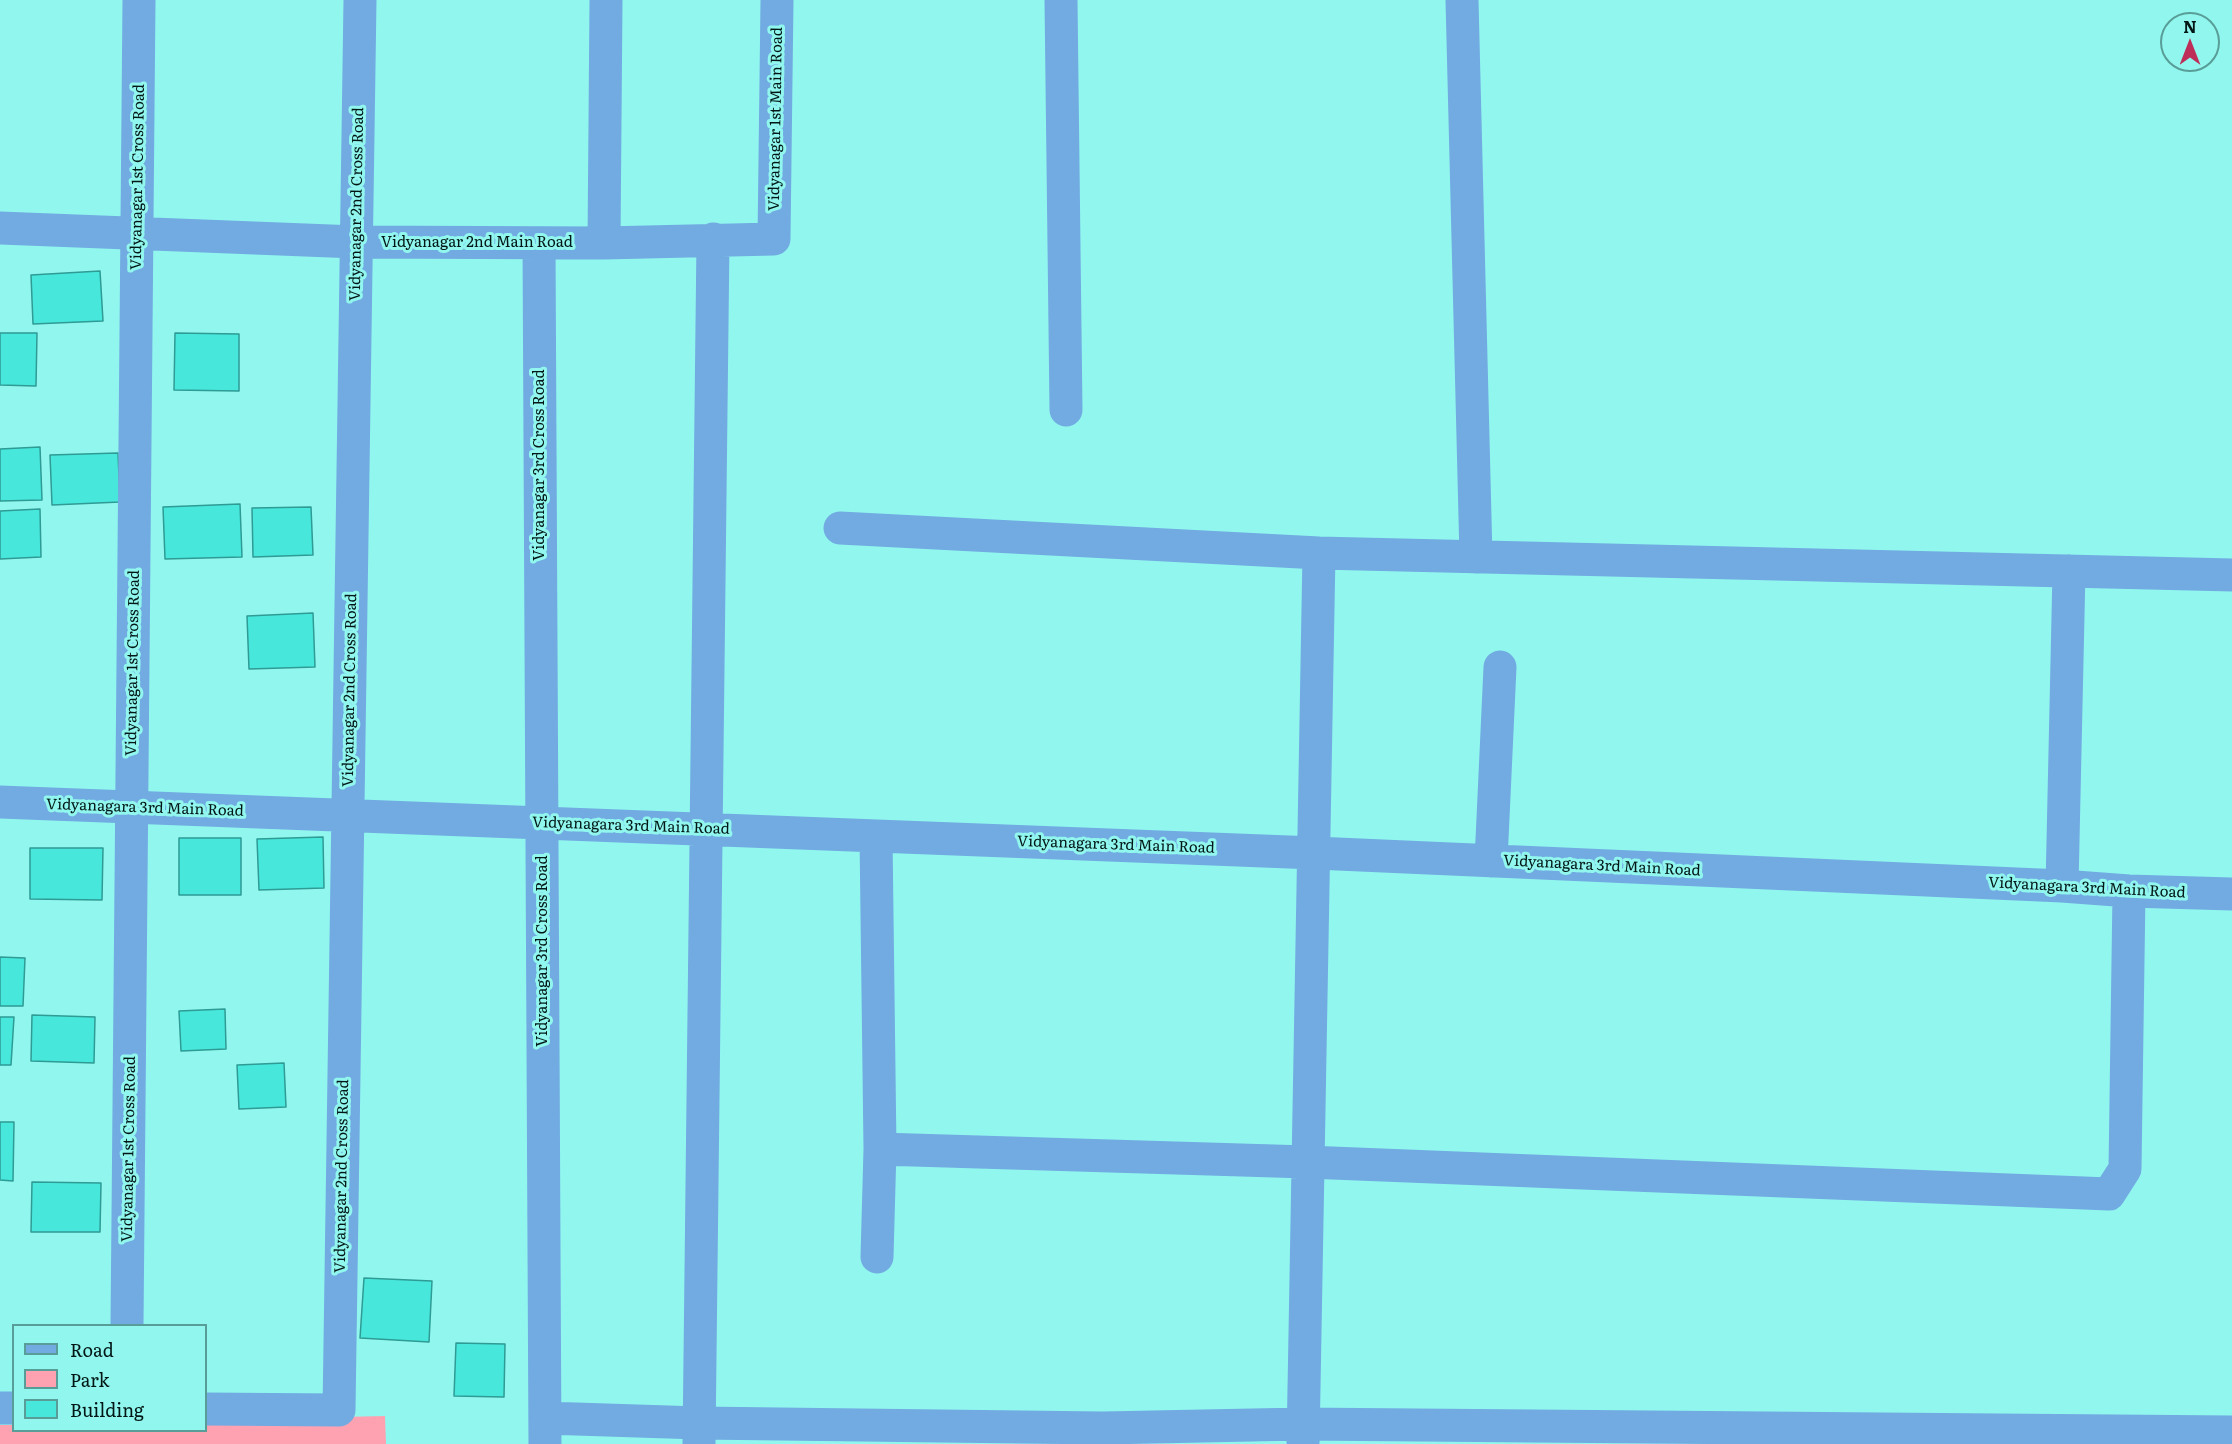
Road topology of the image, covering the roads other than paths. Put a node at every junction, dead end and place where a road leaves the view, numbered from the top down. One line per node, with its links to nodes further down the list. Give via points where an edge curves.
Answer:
1 (139, 0): 8 (street, Vidyanagar 1st Cross Road)
2 (360, 0): 11 (street, Vidyanagar 2nd Cross Road)
3 (606, 0): 13 (street)
4 (777, 0): 9 (street, Vidyanagar 1st Main Road)
5 (1060, 0): 14 (street)
6 (1462, 0): 17 (street)
7 (0, 228): 8 (street, Vidyanagar 2nd Main Road)
8 (137, 232): 11 (street, Vidyanagar 2nd Main Road); 22 (street, Vidyanagar 1st Cross Road)
9 (774, 238): 10 (street, Vidyanagar 2nd Main Road)
10 (713, 239): 13 (street, Vidyanagar 2nd Main Road); 25 (street)
11 (356, 242): 12 (street, Vidyanagar 2nd Main Road); 23 (street, Vidyanagar 2nd Cross Road)
12 (539, 243): 13 (street, Vidyanagar 2nd Main Road); 24 (street, Vidyanagar 3rd Cross Road)
13 (604, 243)
14 (1066, 410)
15 (840, 528): 16 (street)
16 (1319, 553): 17 (street); 27 (street)
17 (1476, 557): 18 (street)
18 (2070, 571): 19 (street); 29 (street)
19 (2232, 575)
20 (1500, 667): 28 (street)
21 (0, 802): 22 (street, Vidyanagara 3rd Main Road)
22 (132, 807): 23 (street, Vidyanagara 3rd Main Road); 35 (street, Vidyanagar 1st Cross Road)
23 (348, 815): 24 (street, Vidyanagara 3rd Main Road); 36 (street, Vidyanagar 2nd Cross Road, via 339,1410)
24 (542, 823): 25 (street, Vidyanagara 3rd Main Road); 37 (street, Vidyanagar 3rd Cross Road)
25 (706, 829): 26 (street, Vidyanagara 3rd Main Road); 39 (street)
26 (876, 836): 27 (street, Vidyanagara 3rd Main Road); 32 (street)
27 (1315, 853): 28 (street, Vidyanagara 3rd Main Road); 33 (street)
28 (1491, 861): 29 (street, Vidyanagara 3rd Main Road)
29 (2062, 886): 30 (street, Vidyanagara 3rd Main Road)
30 (2129, 891): 31 (street, Vidyanagara 3rd Main Road); 33 (street, via 2125,1169 2109,1194)
31 (2232, 894)
32 (880, 1149): 33 (street); 34 (street)
33 (1307, 1162): 41 (street)
34 (877, 1257)
35 (127, 1324)
36 (207, 1409)
37 (545, 1431): 39 (street)
38 (2232, 1432): 41 (street)
39 (699, 1434): 40 (street)
40 (844, 1434): 42 (street)
41 (1303, 1434): 42 (street)
42 (1103, 1436)

